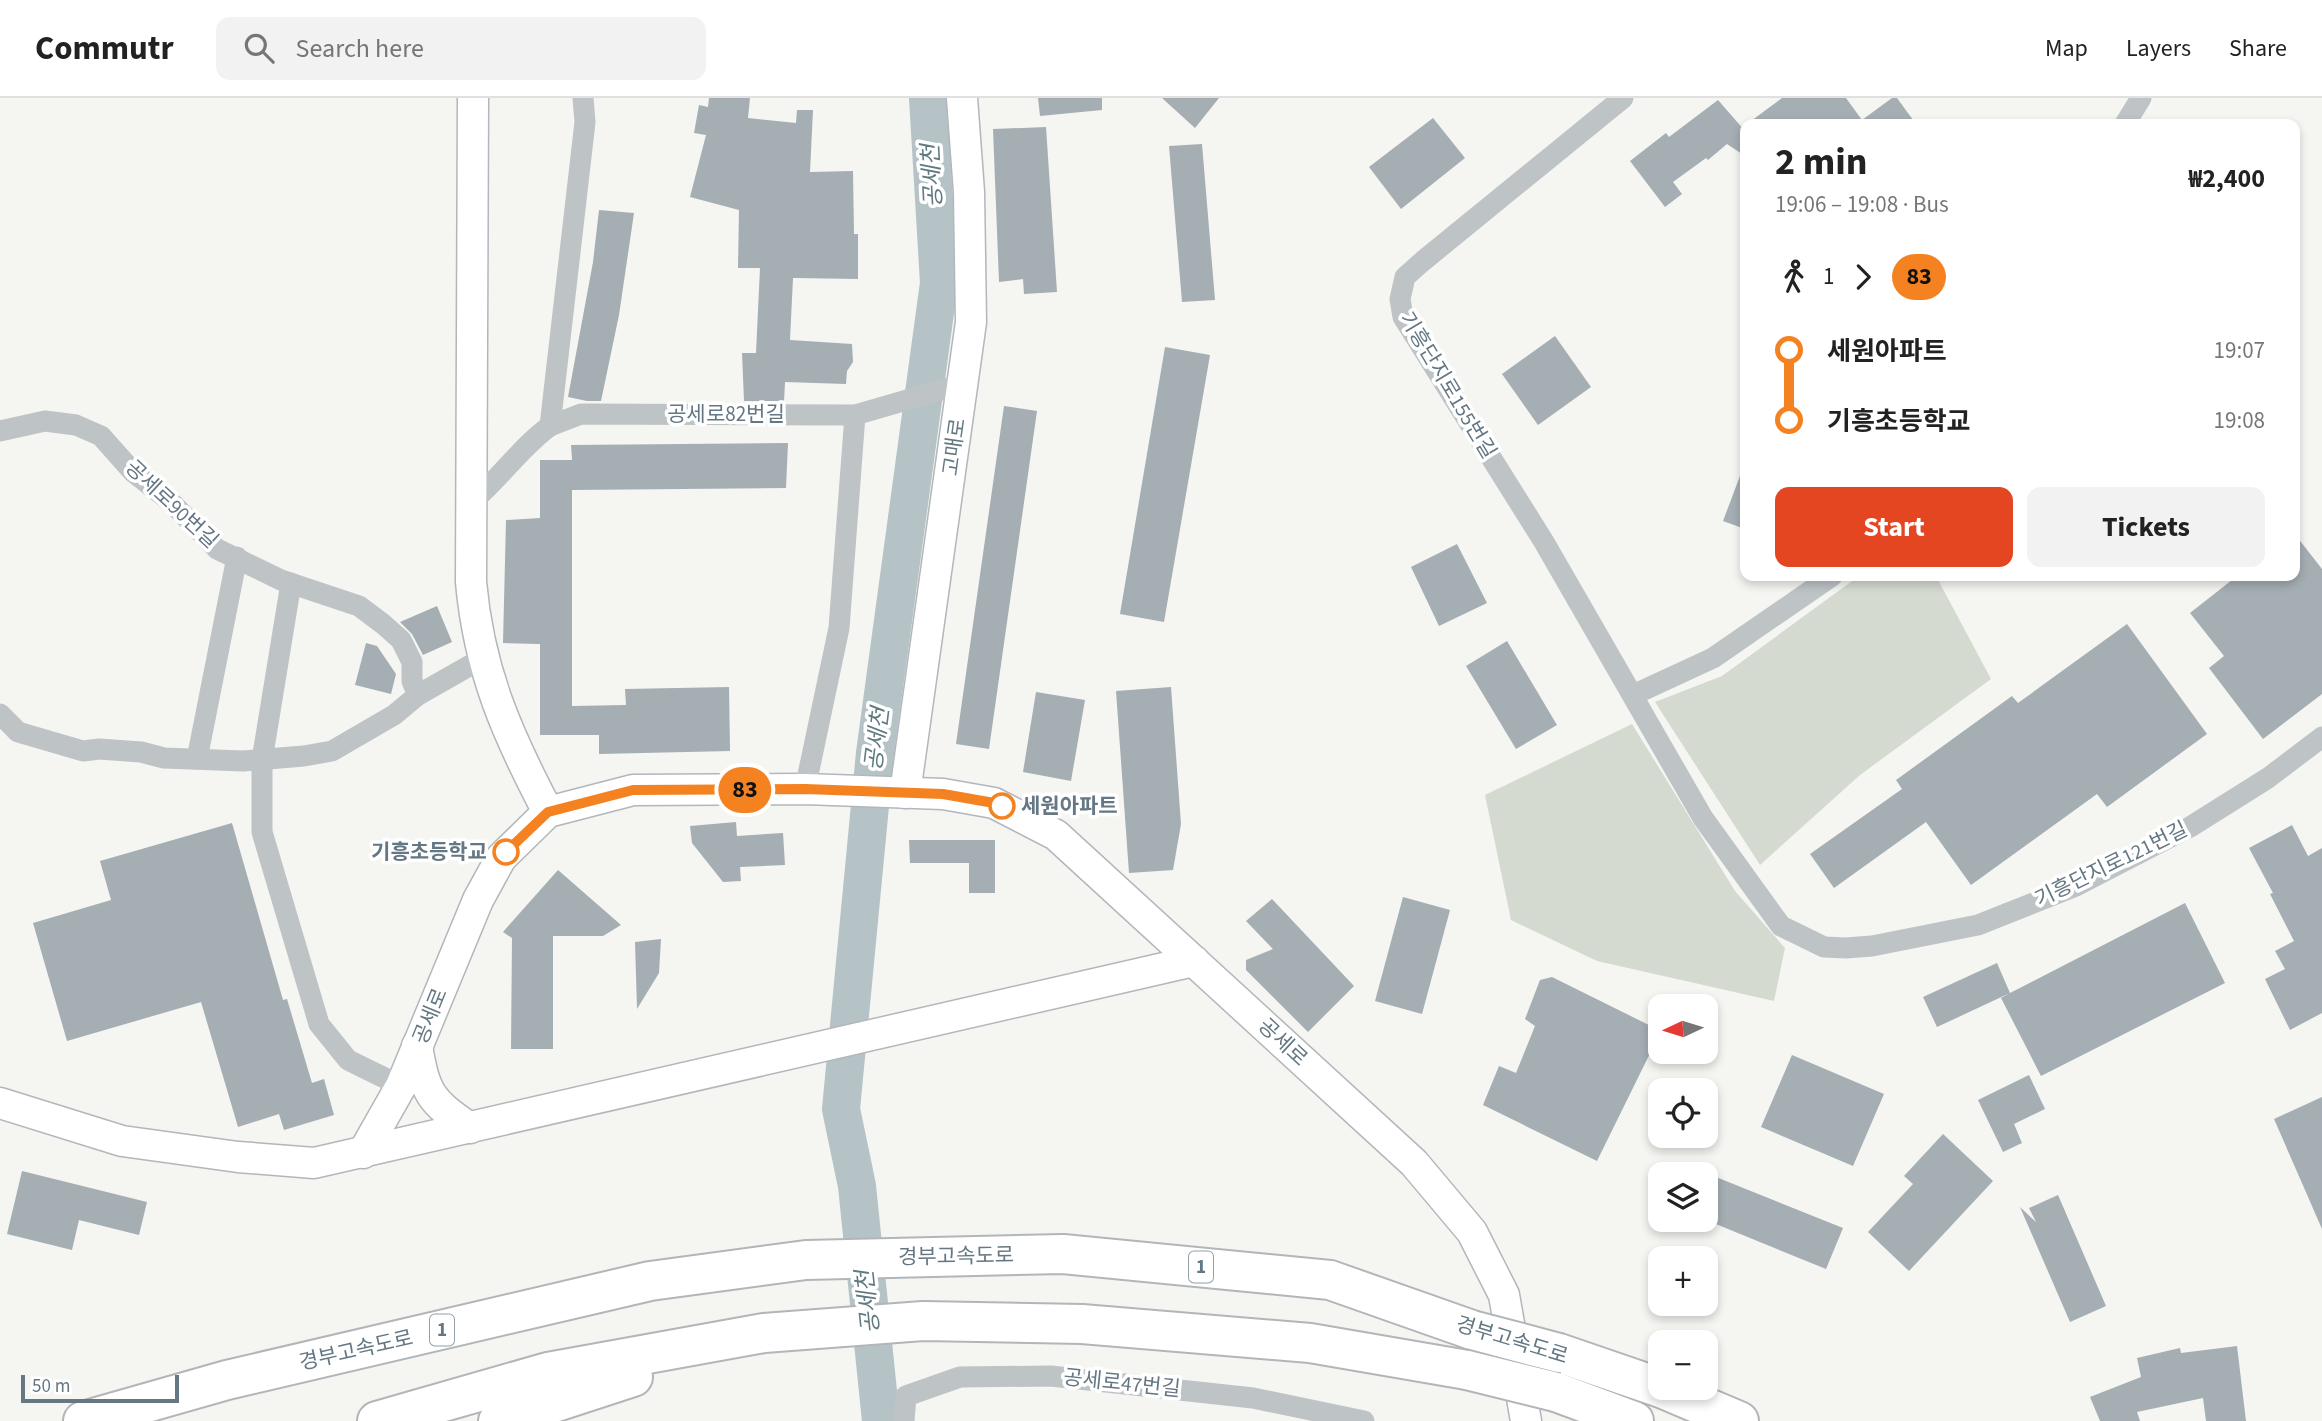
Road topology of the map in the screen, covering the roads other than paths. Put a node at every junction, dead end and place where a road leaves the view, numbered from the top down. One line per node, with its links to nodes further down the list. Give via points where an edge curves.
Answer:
1 (473, 98): 11 (street)
2 (583, 98): 9 (street)
3 (962, 98): 7 (street, 고매로, via 971,322)
4 (1623, 98): 17 (street, 기흥단지로155번길, via 1405,277 1400,299 1417,340)
5 (2141, 98): 6 (street)
6 (2128, 119)
7 (962, 384): 8 (street, 공세로82번길); 23 (street, 고매로)
8 (855, 415): 9 (street, 공세로82번길, via 581,414); 22 (street, via 839,628)
9 (550, 426): 11 (street)
10 (0, 431): 12 (street, 공세로90번길, via 45,421 76,425 101,436 217,549)
11 (473, 501): 15 (street, via 471,582)
12 (237, 557): 14 (street, 공세로90번길); 20 (street)
13 (1825, 581): 17 (street, via 1713,659)
14 (290, 583): 16 (street, 공세로90번길, via 359,606 392,632 412,662); 21 (street)
15 (483, 658): 16 (street); 24 (street, via 498,710)
16 (418, 695): 21 (street, via 394,715 332,751)
17 (1633, 695): 19 (street, 기흥단지로121번길, via 1703,818 1782,926 1824,947 1872,946 1978,925 2076,886 2190,827)
18 (0, 714): 20 (street, via 18,732 83,751)
19 (2322, 737)
20 (197, 760): 21 (street)
21 (262, 760): 27 (street, via 262,832 318,1024 348,1060)
22 (818, 791): 23 (street, 공세로); 24 (street, 공세로, via 633,790)
23 (905, 793): 25 (street, 공세로, via 994,803 1056,835)
24 (548, 812): 26 (street, 공세로, via 501,858 478,900)
25 (1194, 961): 29 (street); 39 (street, 공세로, via 1414,1163 1472,1231 1504,1295)
26 (417, 1046): 27 (street, 공세로); 29 (street, via 423,1083 442,1109)
27 (401, 1086): 30 (street, 공세로)
28 (0, 1103): 30 (street, via 122,1141 314,1163)
29 (470, 1128): 30 (street)
30 (363, 1153)
31 (764, 1333): 35 (highway, 경부고속도로, via 548,1372); 36 (highway); 40 (highway, 경부고속도로, bridge, via 923,1321 1082,1324 1310,1343 1466,1370 1556,1392)
32 (1648, 1384): 34 (highway, 경부고속도로 / 1, bridge, via 1472,1330 1330,1280 1063,1254 922,1256 806,1260 650,1281 227,1381)
33 (1689, 1400): 41 (highway, 경부고속도로 / 1)
34 (83, 1421)
35 (377, 1421)
36 (498, 1421)
37 (904, 1421): 38 (street, 공세로47번길, via 906,1396 960,1377 1051,1376 1253,1398)
38 (1364, 1421)
39 (1526, 1421)
40 (1634, 1421)
41 (1739, 1421)

